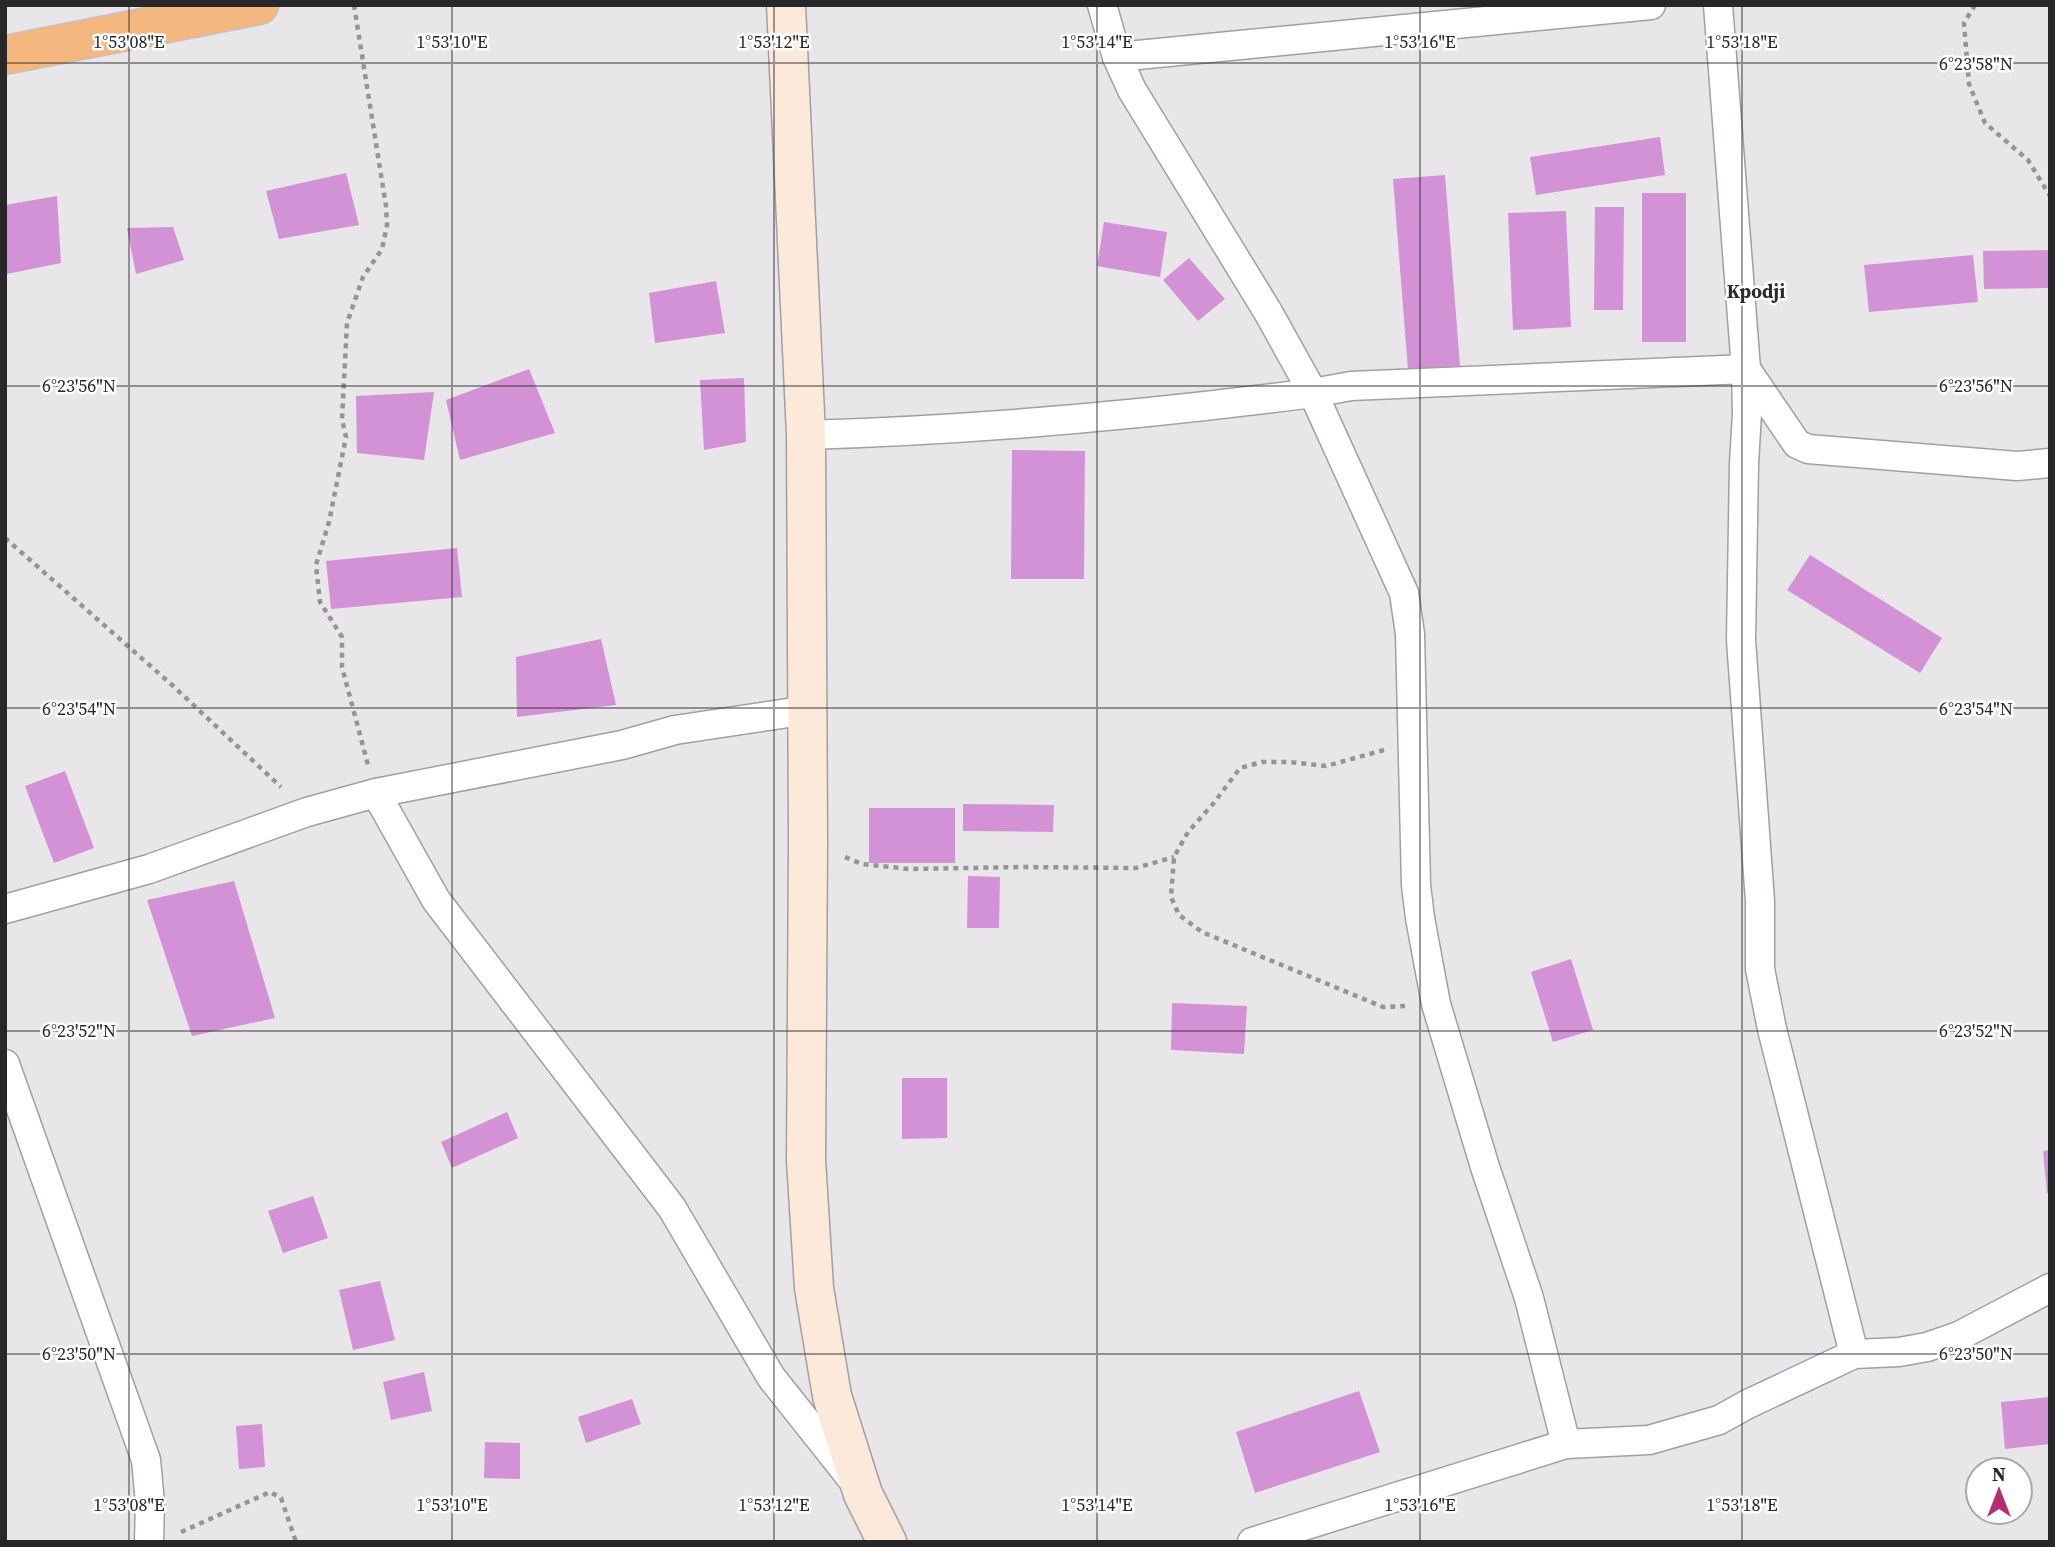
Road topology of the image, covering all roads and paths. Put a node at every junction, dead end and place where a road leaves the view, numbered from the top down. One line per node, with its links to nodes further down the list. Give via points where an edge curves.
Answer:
1 (259, 5): 8 (highway)
2 (354, 5): 19 (path, via 387,225 382,250 363,277 347,323 342,419 346,437 316,565 320,602 342,637 342,667)
3 (786, 5): 14 (street)
4 (1102, 5): 10 (street)
5 (1651, 5): 10 (street)
6 (1718, 5): 12 (street)
7 (1975, 5): 11 (path, via 1964,23 1969,84 1985,123 2028,160)
8 (202, 11): 9 (highway)
9 (5, 55)
10 (1117, 57): 13 (street, via 1132,90)
11 (2050, 196)
12 (1746, 369): 13 (street, via 1351,386); 15 (street, via 1797,444 1808,449 2017,466); 27 (street, via 1741,640 1760,901 1760,969)
13 (1313, 393): 14 (street, via 1180,410); 18 (street, via 1404,593 1410,634)
14 (806, 435): 17 (street)
15 (2050, 463)
16 (5, 538): 20 (path)
17 (808, 710): 19 (street, via 675,730 622,745); 21 (street)
18 (1412, 744): 22 (path, via 1326,766 1262,761 1240,768 1188,832); 24 (street, via 1416,885)
19 (376, 793): 20 (street); 29 (street, via 436,900 672,1208 771,1377)
20 (307, 812): 23 (street, via 149,869)
21 (808, 842): 22 (path, via 862,864 909,869 1136,868); 29 (street, via 806,1160 814,1288 832,1396)
22 (1174, 857): 24 (path, via 1171,897 1179,915 1202,932 1382,1007)
23 (5, 909)
24 (1436, 1004): 28 (street, via 1529,1298)
25 (5, 1064): 30 (street, via 146,1460 150,1503)
26 (2050, 1288): 27 (street, via 1959,1336 1927,1347)
27 (1854, 1354): 28 (street, via 1719,1420 1648,1440)
28 (1566, 1444): 33 (street)
29 (863, 1494): 32 (street)
30 (161, 1539): 31 (path, via 270,1492 281,1498)
31 (296, 1542)
32 (887, 1542)
33 (1252, 1542)

